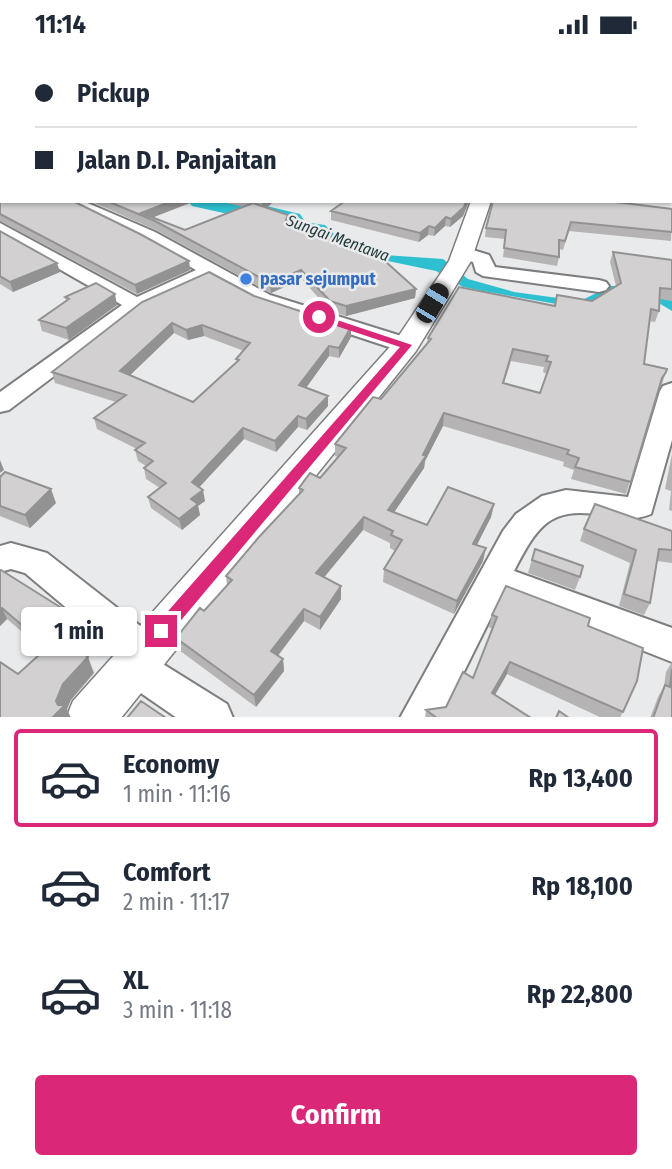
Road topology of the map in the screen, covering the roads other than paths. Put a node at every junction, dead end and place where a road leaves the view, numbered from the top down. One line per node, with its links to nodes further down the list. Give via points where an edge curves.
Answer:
1 (74, 203): 5 (street, via 131,227)
2 (480, 203): 4 (street)
3 (0, 228): 7 (street)
4 (456, 265): 6 (street, via 479,257 490,272); 8 (street)
5 (211, 270): 7 (street); 8 (street, via 273,303)
6 (599, 286)
7 (136, 305): 10 (street)
8 (407, 345): 15 (street)
9 (672, 391): 11 (street)
10 (0, 404)
11 (666, 439): 13 (street, via 640,506 554,502 540,509 522,529)
12 (0, 559): 15 (street, via 35,562)
13 (495, 578): 14 (street); 18 (street)
14 (672, 645)
15 (138, 659): 16 (street); 17 (street)
16 (90, 717)
17 (214, 717)
18 (420, 717)

